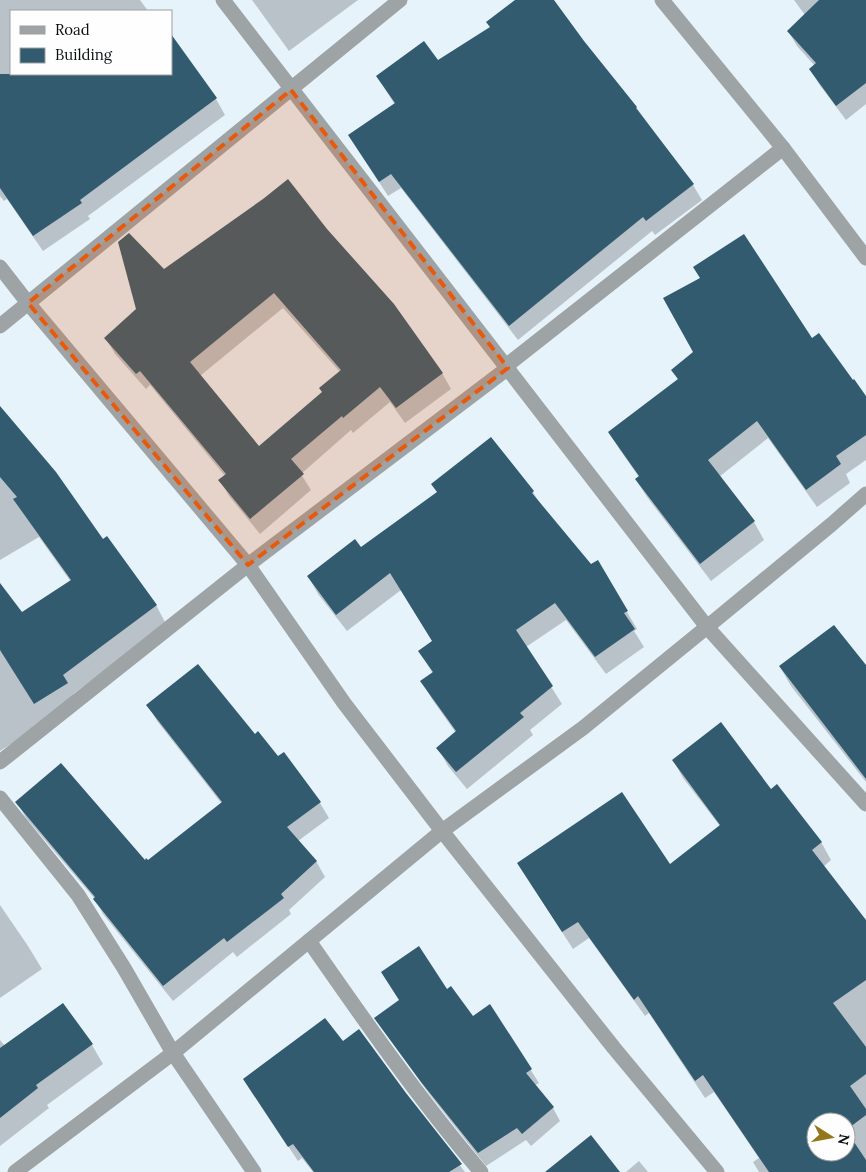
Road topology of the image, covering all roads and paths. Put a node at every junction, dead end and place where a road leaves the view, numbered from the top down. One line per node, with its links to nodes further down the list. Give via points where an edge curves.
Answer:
1 (222, 0): 4 (street)
2 (400, 0): 4 (street)
3 (662, 0): 5 (street)
4 (291, 90): 8 (street); 10 (street)
5 (783, 148): 6 (street); 10 (street)
6 (866, 258)
7 (0, 267): 8 (street)
8 (28, 304): 9 (street); 12 (street)
9 (0, 326)
10 (508, 368): 12 (street); 13 (street)
11 (866, 494): 13 (street)
12 (248, 565): 14 (street); 17 (street, via 344,703)
13 (708, 628): 16 (street); 17 (street, via 582,728)
14 (0, 762)
15 (0, 798): 19 (street, via 78,895)
16 (866, 804)
17 (442, 831): 18 (street); 23 (street)
18 (309, 941): 19 (street); 22 (street, via 401,1069)
19 (173, 1053): 20 (street); 21 (street)
20 (15, 1172)
21 (254, 1172)
22 (481, 1172)
23 (717, 1172)

